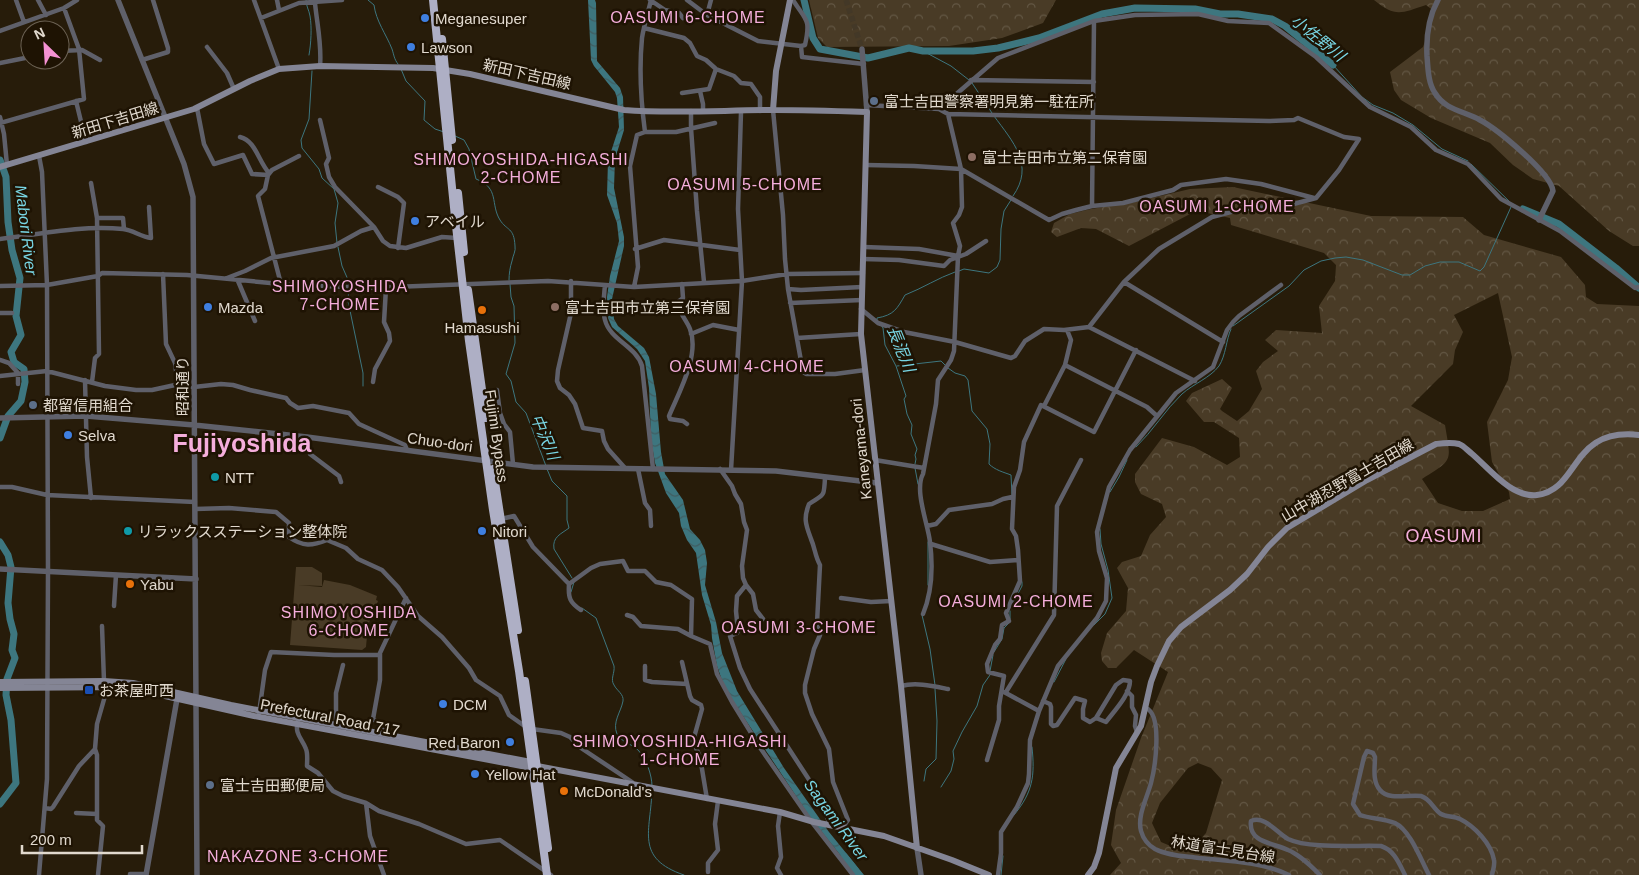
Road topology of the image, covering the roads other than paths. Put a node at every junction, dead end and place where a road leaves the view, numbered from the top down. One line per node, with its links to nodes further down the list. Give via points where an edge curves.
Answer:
1 (16, 0): 23 (street)
2 (38, 0): 19 (street)
3 (77, 0): 17 (street)
4 (118, 0): 37 (street, 昭和通り)
5 (153, 0): 37 (street, via 168,52)
6 (254, 0): 21 (street)
7 (277, 0): 18 (street)
8 (342, 0): 16 (street)
9 (433, 0): 43 (highway, Fujimi Bypass)
10 (438, 0): 43 (highway, Fujimi Bypass)
11 (651, 0): 22 (street); 27 (street)
12 (687, 0): 20 (street)
13 (711, 0): 20 (street)
14 (792, 0): 29 (main road); 30 (street, via 804,14 809,28 805,45)
15 (1438, 0): 85 (street, via 1429,22 1427,41 1430,83 1434,93 1448,107 1480,120 1494,130 1549,178 1554,191)
16 (314, 3): 18 (street, via 299,3); 40 (street, via 321,44)
17 (64, 8): 19 (street); 32 (street)
18 (279, 10): 21 (street)
19 (46, 15): 24 (street)
20 (707, 15): 29 (street, via 758,41)
21 (261, 18): 41 (street)
22 (683, 18)
23 (23, 20)
24 (30, 20)
25 (1094, 21): 44 (street, via 998,58); 45 (street); 85 (street, via 1135,15 1198,14 1228,21 1269,23 1316,56 1370,107 1411,127 1436,150 1468,164 1501,199)
26 (20, 24): 28 (street)
27 (644, 28): 42 (street, via 684,38 697,56); 55 (street)
28 (0, 31)
29 (780, 44): 30 (street); 54 (main road)
30 (801, 46): 39 (street, via 802,57)
31 (207, 47): 46 (street, via 227,73)
32 (79, 49): 33 (street); 36 (street); 49 (street, via 84,99)
33 (70, 50)
34 (863, 51): 39 (street)
35 (20, 59): 38 (street)
36 (100, 60)
37 (142, 60): 62 (street, 昭和通り)
38 (0, 63)
39 (864, 64): 51 (street)
40 (320, 66): 41 (main road, 新田下吉田線); 43 (main road, 新田下吉田線)
41 (279, 69): 46 (main road, 新田下吉田線)
42 (716, 69): 47 (street, via 709,89); 53 (street, via 734,76 741,83 751,84 760,97)
43 (443, 70): 55 (main road, 新田下吉田線, via 624,110); 68 (highway, Fujimi Bypass)
44 (971, 80): 45 (street); 52 (street)
45 (1094, 82): 61 (street)
46 (234, 89): 50 (main road, 新田下吉田線)
47 (700, 91): 48 (street); 57 (street)
48 (682, 93)
49 (76, 102): 64 (street); 70 (street)
50 (197, 108): 62 (main road, 新田下吉田線); 78 (street, via 204,144 214,164 243,155 252,174)
51 (867, 109): 52 (street); 54 (main road); 75 (main road, Kaneyama-dori)
52 (939, 109): 59 (street)
53 (760, 110): 54 (main road, 新田下吉田線); 58 (main road, 新田下吉田線)
54 (773, 110): 103 (street)
55 (642, 111): 56 (main road, 新田下吉田線); 67 (street)
56 (691, 111): 57 (main road, 新田下吉田線); 66 (street)
57 (703, 111): 58 (main road, 新田下吉田線)
58 (741, 112): 97 (street)
59 (948, 114): 61 (street); 77 (street)
60 (0, 117): 64 (street)
61 (1093, 117): 72 (street); 81 (street, via 1269,121 1298,118 1344,137 1359,138)
62 (165, 118): 70 (main road, 新田下吉田線); 105 (street, 昭和通り, via 184,164 193,197)
63 (320, 120): 86 (street, via 329,158 326,164 329,176 335,187)
64 (1, 123): 76 (street)
65 (715, 123): 66 (street)
66 (691, 128): 67 (street, via 669,133); 93 (street)
67 (645, 132): 96 (street, via 637,135 630,166)
68 (449, 134): 90 (highway, Fujimi Bypass); 115 (highway, Fujimi Bypass)
69 (240, 137): 78 (street, via 248,139)
70 (86, 142): 73 (main road, 新田下吉田線)
71 (1049, 153): 72 (street)
72 (1093, 154): 82 (street)
73 (39, 156): 76 (main road, 新田下吉田線); 89 (street)
74 (299, 156): 78 (street, via 276,166)
75 (866, 165): 77 (street); 94 (main road, Kaneyama-dori)
76 (3, 166)
77 (961, 169): 82 (street, via 1049,220); 98 (street, via 962,207 953,223 960,246)
78 (268, 174): 99 (street, via 265,189 258,196)
79 (91, 183): 84 (street)
80 (378, 187): 95 (street, via 404,203)
81 (1316, 198): 82 (street, via 1226,179 1181,185 1123,203); 111 (street, via 1212,217 1159,249)
82 (1092, 206)
83 (149, 207): 88 (street, via 151,238)
84 (97, 218): 87 (street); 88 (street, via 123,218)
85 (1539, 220): 121 (street, via 1560,231 1635,288)
86 (374, 227): 95 (street, via 383,241); 99 (street, via 334,246)
87 (98, 228): 88 (street); 89 (street); 104 (street)
88 (124, 229)
89 (45, 232): 91 (street); 114 (street)
90 (457, 238): 95 (street, via 442,237); 115 (highway, Fujimi Bypass)
91 (2, 239)
92 (986, 241): 98 (street)
93 (700, 244): 96 (street, via 664,240); 97 (street); 110 (street)
94 (864, 247): 98 (street, via 919,249); 100 (main road, Kaneyama-dori)
95 (398, 248)
96 (636, 249): 119 (street, via 638,267)
97 (740, 250): 108 (street)
98 (958, 256): 100 (street, via 944,266); 138 (street)
99 (274, 258): 106 (street); 112 (street)
100 (863, 259): 101 (main road, Kaneyama-dori)
101 (863, 272): 103 (street); 120 (main road, Kaneyama-dori)
102 (163, 274): 104 (street, via 102,273); 105 (street); 152 (street, via 166,344 175,363)
103 (787, 274): 108 (street); 123 (street)
104 (98, 276): 114 (street); 149 (street, via 99,354 95,358)
105 (193, 276): 106 (street); 153 (street, 昭和通り)
106 (226, 279): 107 (street)
107 (238, 281): 112 (street); 128 (street)
108 (742, 281): 110 (street); 133 (street)
109 (571, 282): 115 (street); 116 (street); 170 (street, via 571,313 557,381 575,404 583,428 602,432 608,449)
110 (704, 282): 113 (street)
111 (1124, 282): 132 (street); 139 (street)
112 (281, 284): 122 (street)
113 (682, 284): 119 (street); 135 (street, via 683,298 678,305)
114 (47, 285): 118 (street); 144 (street)
115 (465, 285): 122 (street); 168 (highway, Fujimi Bypass)
116 (605, 285): 119 (street); 173 (street, via 607,325 635,353 642,366)
117 (1281, 285): 139 (street, via 1239,316 1227,330)
118 (0, 286)
119 (634, 287)
120 (862, 287): 123 (street); 124 (main road, Kaneyama-dori)
121 (1639, 287)
122 (386, 288): 150 (street, via 384,322 390,341 375,370)
123 (788, 289): 125 (street)
124 (862, 300): 125 (street); 127 (main road, Kaneyama-dori)
125 (790, 303): 137 (street)
126 (261, 308): 128 (street)
127 (861, 309): 136 (main road, Kaneyama-dori); 138 (street, via 878,323 904,332)
128 (251, 311): 131 (street)
129 (0, 313): 130 (street)
130 (12, 313)
131 (255, 321)
132 (1089, 327): 134 (street); 140 (street)
133 (739, 330): 135 (street, via 712,325); 175 (street)
134 (1067, 330): 138 (street, via 1044,329 1025,341 1011,358); 142 (street, via 1072,340)
135 (691, 334): 161 (street, via 693,345 682,387 669,416)
136 (861, 334): 137 (street); 143 (main road, Kaneyama-dori)
137 (797, 338): 143 (street, via 806,374)
138 (955, 342): 171 (street, via 951,360 938,380)
139 (1223, 342): 148 (street, via 1213,367)
140 (1136, 350): 148 (street); 155 (street)
141 (0, 360): 145 (street)
142 (1065, 365): 155 (street); 156 (street)
143 (865, 370): 166 (main road, Kaneyama-dori)
144 (47, 371): 145 (street); 147 (street); 157 (street)
145 (22, 373): 146 (street); 151 (street)
146 (0, 376)
147 (85, 380): 149 (street); 158 (street)
148 (1196, 381): 159 (street, via 1176,394)
149 (92, 382): 152 (street, via 136,390)
150 (373, 382)
151 (18, 384)
152 (178, 386): 153 (street)
153 (194, 386): 162 (street, 昭和通り); 165 (street, via 233,385 286,398 298,408 313,406 349,413 359,424 405,445)
154 (497, 390): 169 (street, via 500,413 510,432)
155 (1115, 391): 156 (street, via 1094,432); 159 (street, via 1147,407)
156 (1044, 406): 182 (street, via 1041,405 1024,442)
157 (47, 416): 158 (street, Chuo-dori); 160 (street, Chuo-dori); 180 (street)
158 (86, 416): 162 (street, Chuo-dori); 181 (street)
159 (1157, 416): 220 (street, via 1119,467 1102,506 1097,532 1107,578 1104,606 1058,666)
160 (2, 418)
161 (687, 424)
162 (194, 425): 164 (street, Chuo-dori); 183 (street, 昭和通り)
163 (1639, 435): 221 (main road, 山中湖忍野富士吉田線, via 1623,433 1592,444 1562,483 1550,492 1536,495 1509,486 1461,445 1448,442 1436,444 1367,480 1287,528 1247,574 1182,627 1169,641 1157,666)
164 (307, 437): 165 (street, Chuo-dori); 177 (street, via 310,454 339,476)
165 (408, 450): 168 (street, Chuo-dori)
166 (875, 460): 171 (street); 178 (main road, Kaneyama-dori)
167 (1081, 460): 217 (street, via 1058,506 1054,615)
168 (489, 461): 169 (street, Chuo-dori); 185 (highway, Fujimi Bypass); 227 (highway, Fujimi Bypass)
169 (513, 464): 170 (street, Chuo-dori)
170 (625, 468): 172 (street, Chuo-dori)
171 (924, 468): 187 (street, via 920,478)
172 (638, 469): 173 (street, Chuo-dori); 186 (street, via 645,503 650,510)
173 (653, 469): 174 (street, Chuo-dori)
174 (720, 469): 175 (street, Chuo-dori); 195 (street, via 741,504 746,527 742,566)
175 (731, 470): 176 (street, Chuo-dori, via 776,471)
176 (825, 478): 178 (street, Chuo-dori); 243 (street, via 824,493 820,500 809,504 807,510 807,529 820,565 817,623 820,635 805,685 807,701 829,749 833,782 848,820)
177 (341, 482)
178 (877, 484): 198 (main road, Kaneyama-dori)
179 (0, 487): 180 (street)
180 (47, 496): 181 (street); 191 (street)
181 (92, 498): 183 (street)
182 (1012, 498): 187 (street, via 949,510 936,524); 189 (street, via 1012,529 1016,536)
183 (195, 502): 184 (street, 昭和通り)
184 (195, 509): 193 (street, 昭和通り); 196 (street, via 276,512 289,523 289,537 297,543 314,545 327,540 346,548 358,559 382,570)
185 (501, 519): 194 (street, via 514,516 534,547); 227 (highway, Fujimi Bypass)
186 (650, 526)
187 (927, 526): 188 (street)
188 (930, 544): 189 (street, via 990,562); 201 (street, via 930,597)
189 (1018, 560): 217 (street, via 1020,585 1006,613 1009,621 1002,625 1000,639 987,664 988,672 1004,676)
190 (3, 570): 191 (street)
191 (48, 572): 192 (street); 213 (street)
192 (116, 575): 193 (street); 199 (street)
193 (196, 579): 219 (street, 昭和通り)
194 (569, 584): 200 (street, via 569,600); 205 (street, via 600,564 623,561 628,571 645,571 656,582 671,585 692,599)
195 (746, 586): 203 (street, via 753,594 756,610); 242 (street, via 737,599 738,631 730,636 740,668 750,689 819,794)
196 (406, 598): 206 (street); 227 (street, via 418,616 442,637 476,680 500,696 509,715)
197 (841, 598): 198 (street)
198 (891, 601): 214 (main road, Kaneyama-dori)
199 (114, 606)
200 (581, 610)
201 (923, 614)
202 (627, 615): 205 (street, via 641,626 678,628)
203 (764, 619)
204 (102, 626): 210 (street)
205 (691, 636): 241 (street, via 710,644 717,674 732,702)
206 (380, 655): 223 (street, via 271,652); 229 (street, via 380,680 373,719 385,728)
207 (682, 662): 211 (street)
208 (343, 665): 226 (street, via 336,694)
209 (645, 666): 211 (street, via 645,680)
210 (104, 684): 213 (main road, Prefectural Road 717); 218 (main road, Prefectural Road 717); 219 (main road, via 133,683); 230 (street, via 105,696 97,724)
211 (687, 684): 234 (street, via 692,700 702,709 692,741 700,757)
212 (1, 685): 213 (main road, Prefectural Road 717)
213 (46, 685): 237 (street)
214 (901, 686): 215 (street, via 919,684); 244 (main road, Kaneyama-dori)
215 (948, 689)
216 (1127, 691): 224 (street, via 1106,722); 224 (street, via 1130,681 1123,680 1116,685); 228 (street, via 1132,696)
217 (1005, 692): 222 (street); 231 (street)
218 (177, 699): 219 (main road, Prefectural Road 717); 246 (street)
219 (197, 700): 223 (main road, Prefectural Road 717); 251 (street, 昭和通り)
220 (1043, 701): 222 (street); 224 (street, via 1050,704 1053,726 1057,726 1075,698 1085,701 1083,718 1090,722)
221 (1146, 708): 228 (main road, 山中湖忍野富士吉田線); 259 (street, 林道富士見台線, via 1153,714 1157,726 1153,774 1140,820 1141,831 1150,846 1182,856 1243,863)
222 (1039, 711): 257 (street, via 1030,740 1030,774 1025,792 1001,832)
223 (258, 713): 225 (main road, Prefectural Road 717)
224 (1096, 718)
225 (298, 721): 226 (main road, Prefectural Road 717); 236 (street, via 297,734 306,749 308,766 333,791)
226 (336, 728): 229 (main road); 232 (main road, Prefectural Road 717)
227 (529, 728): 232 (highway, Fujimi Bypass); 233 (street, via 570,737 581,748)
228 (1137, 732): 258 (main road, 山中湖忍野富士吉田線, via 1116,768 1099,854)
229 (386, 735): 232 (main road)
230 (95, 750): 237 (street, via 79,766 53,807); 240 (street)
231 (987, 760)
232 (533, 765): 233 (main road, Prefectural Road 717); 247 (highway, Fujimi Bypass)
233 (639, 786): 234 (main road)
234 (707, 799): 235 (main road)
235 (718, 801): 238 (main road); 245 (street, via 715,824 718,850 708,863)
236 (366, 803): 247 (street, via 379,812 419,824 466,844 500,840); 252 (street, via 370,836)
237 (45, 808): 248 (street)
238 (780, 812): 241 (main road); 253 (street, via 781,857 777,868)
239 (76, 813): 240 (street)
240 (97, 814): 249 (street, via 97,820 103,826)
241 (812, 822): 242 (main road); 254 (street)
242 (829, 825): 243 (main road)
243 (844, 828): 244 (main road, via 884,836)
244 (917, 848): 255 (street, Kaneyama-dori); 256 (main road)
245 (708, 872)
246 (146, 874): 250 (street)
247 (549, 874)
248 (39, 875)
249 (98, 875)
250 (130, 875)
251 (197, 875)
252 (384, 875)
253 (780, 875)
254 (853, 875)
255 (921, 875)
256 (989, 875)
257 (998, 875)
258 (1088, 875)
259 (1289, 875)
260 (1320, 875): 261 (street, 林道富士見台線, via 1288,850 1259,839 1253,833 1252,821 1262,820 1288,839 1304,843 1386,847)
261 (1405, 875)
262 (1429, 875): 263 (street, via 1403,829 1395,823 1360,816 1355,809 1353,804 1367,751 1375,756 1376,782 1383,793 1424,797 1440,814 1470,825 1483,838 1493,856)
263 (1492, 875)

